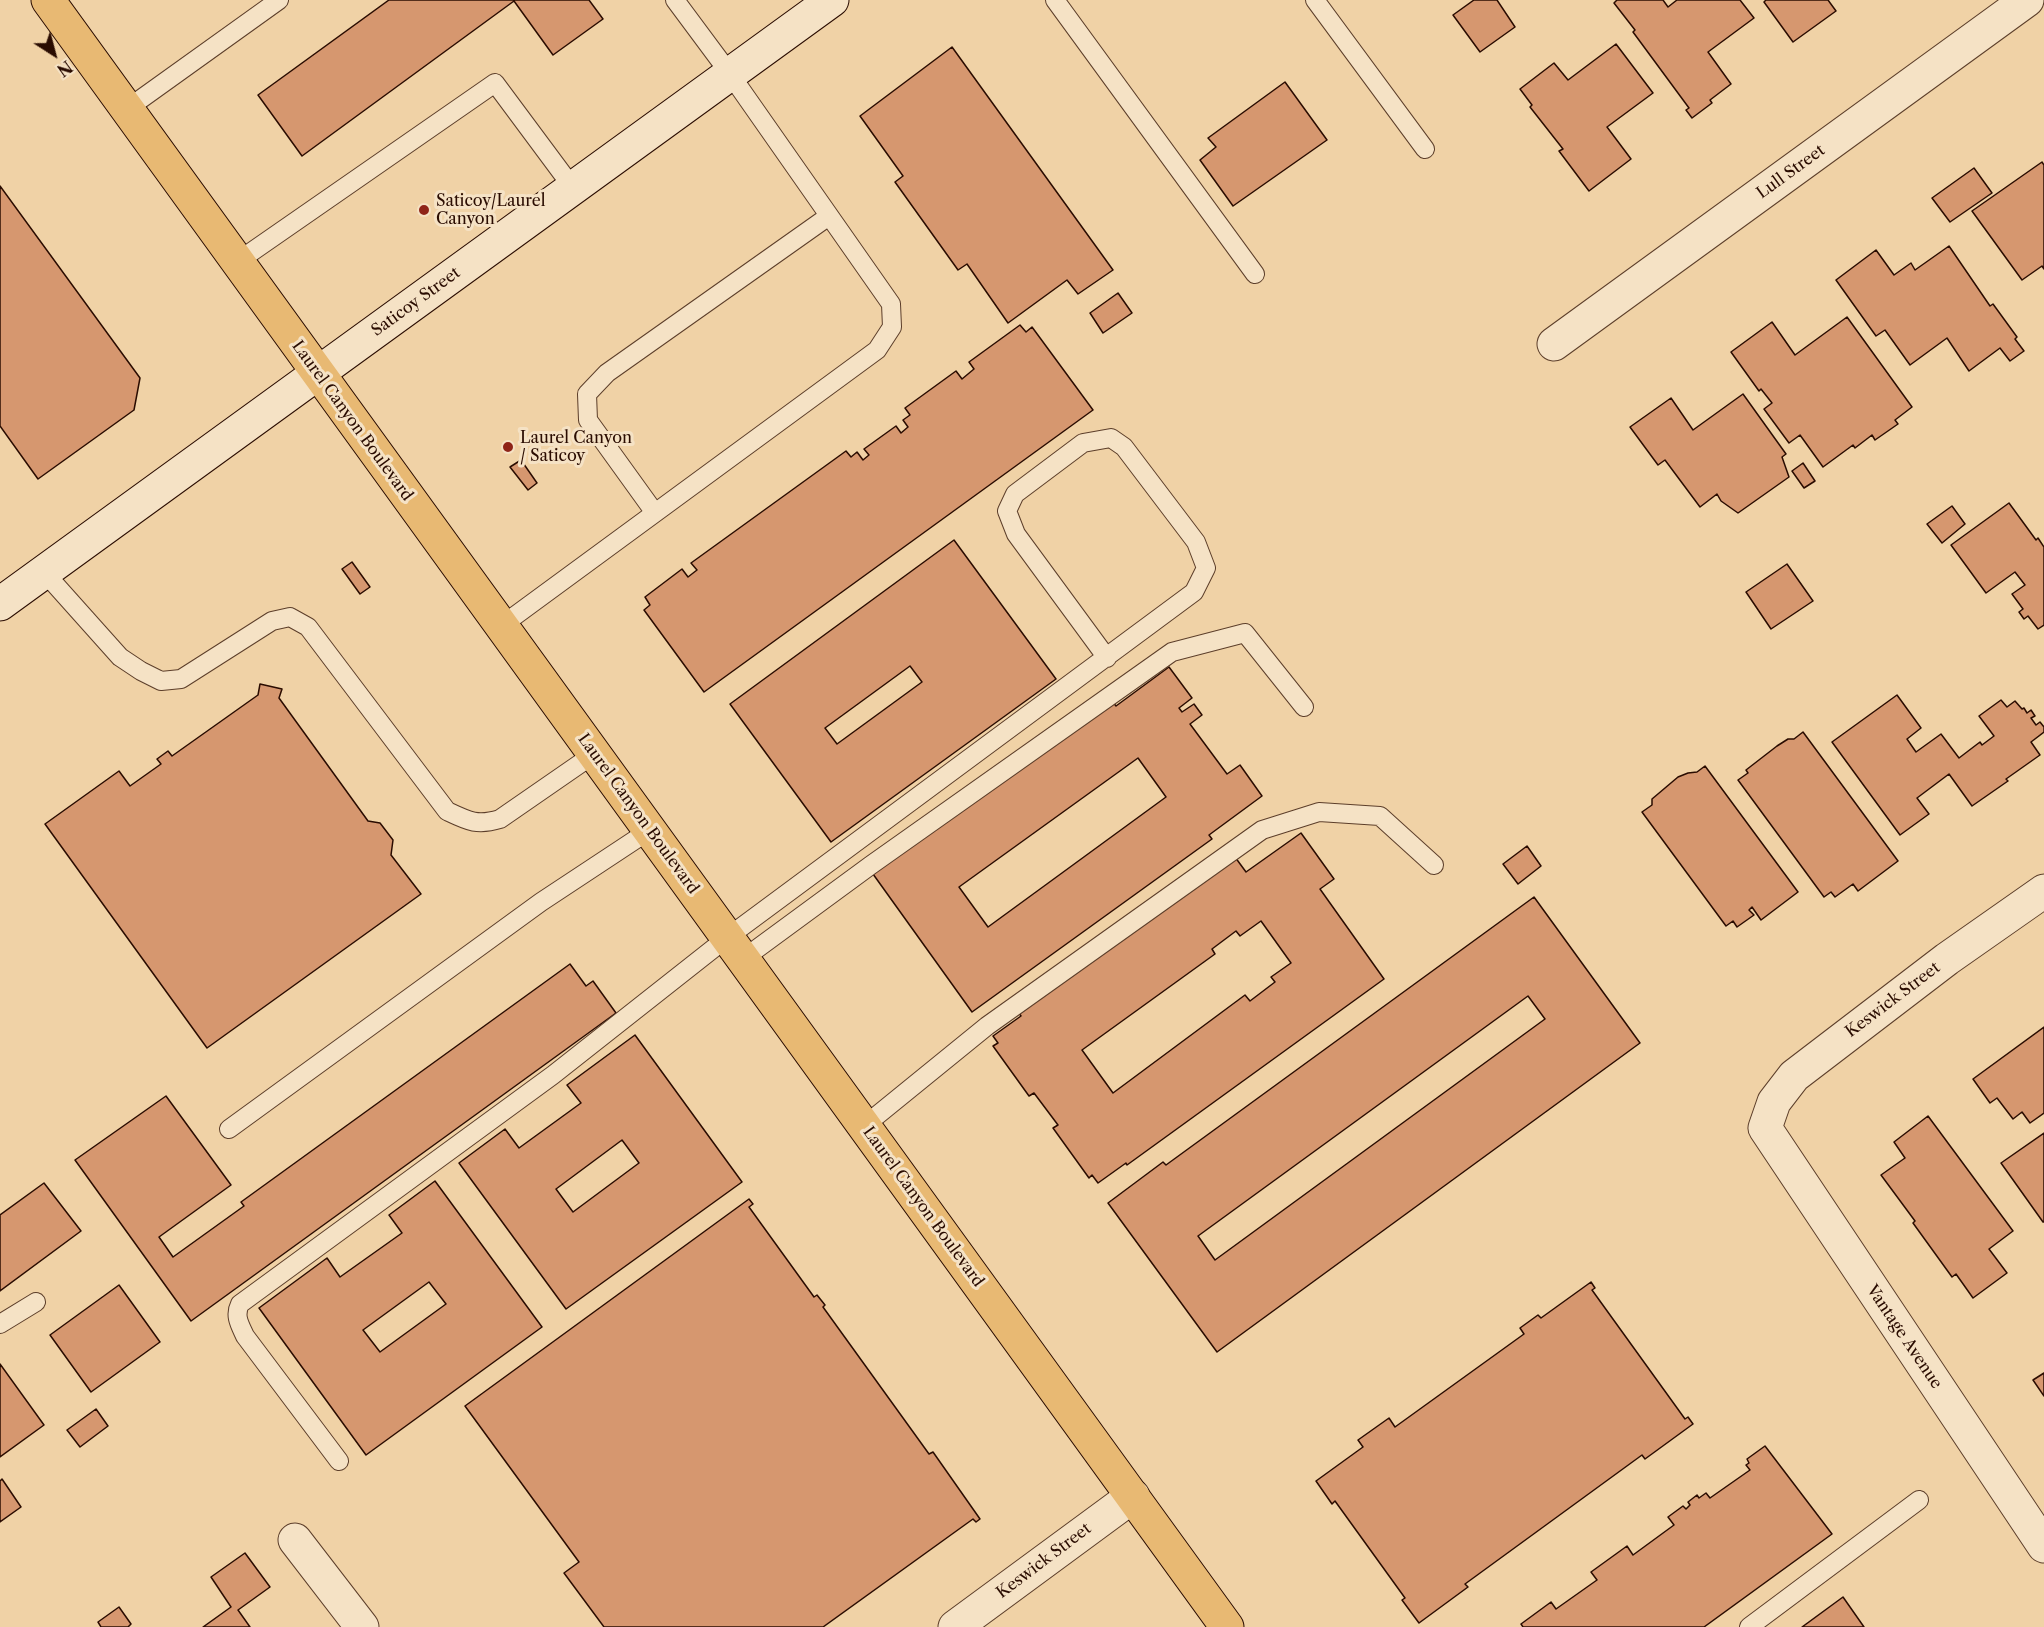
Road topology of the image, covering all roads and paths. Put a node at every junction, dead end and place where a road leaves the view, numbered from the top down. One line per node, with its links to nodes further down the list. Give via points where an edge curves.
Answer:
1 (48, 0): 9 (main road, Laurel Canyon Boulevard)
2 (279, 0): 9 (lane)
3 (675, 0): 8 (lane)
4 (832, 0): 8 (street, Saticoy Street)
5 (1055, 0): 14 (lane)
6 (1315, 0): 10 (lane)
7 (2028, 0): 15 (street, Lull Street)
8 (730, 74): 11 (street, Saticoy Street); 12 (lane)
9 (127, 109): 13 (main road, Laurel Canyon Boulevard)
10 (1425, 149)
11 (573, 188): 13 (lane, via 495,83); 16 (street, Saticoy Street)
12 (829, 216): 17 (lane, via 891,304 892,327 877,350); 17 (lane, via 607,373 587,394 588,420)
13 (237, 262): 16 (main road, Laurel Canyon Boulevard)
14 (1255, 274)
15 (1554, 344)
16 (318, 374): 18 (street, Saticoy Street); 20 (main road, Laurel Canyon Boulevard)
17 (655, 513): 20 (lane)
18 (44, 572): 19 (street, Saticoy Street); 23 (lane, via 120,657 161,681 182,679 272,621 290,617 308,627 447,811 465,820 485,824 500,819)
19 (0, 604)
20 (501, 626): 23 (main road, Laurel Canyon Boulevard)
21 (1107, 658): 21 (lane, via 1194,592 1206,568 1196,542 1124,447 1111,438 1083,444 1015,494 1006,511 1016,534); 27 (lane)
22 (1304, 707): 27 (lane, via 1245,633 1172,652 881,858)
23 (594, 754): 24 (main road, Laurel Canyon Boulevard)
24 (650, 830): 27 (main road, Laurel Canyon Boulevard); 30 (lane, via 541,903)
25 (1434, 865): 28 (lane, via 1380,816 1319,812 1262,830 987,1026)
26 (2044, 891): 29 (street, Keswick Street, via 1947,959 1794,1076 1774,1102)
27 (736, 948): 28 (main road, Laurel Canyon Boulevard); 33 (lane, via 585,1052 240,1304 238,1321 245,1336)
28 (864, 1126): 34 (main road, Laurel Canyon Boulevard)
29 (1765, 1128): 37 (street, Vantage Avenue)
30 (229, 1129)
31 (36, 1302): 32 (lane)
32 (0, 1324)
33 (339, 1461)
34 (1133, 1496): 39 (street, Keswick Street); 40 (main road, Laurel Canyon Boulevard)
35 (1919, 1500): 41 (lane)
36 (295, 1540): 38 (street)
37 (2044, 1546)
38 (362, 1627)
39 (955, 1627)
40 (1227, 1627)
41 (1749, 1627)

